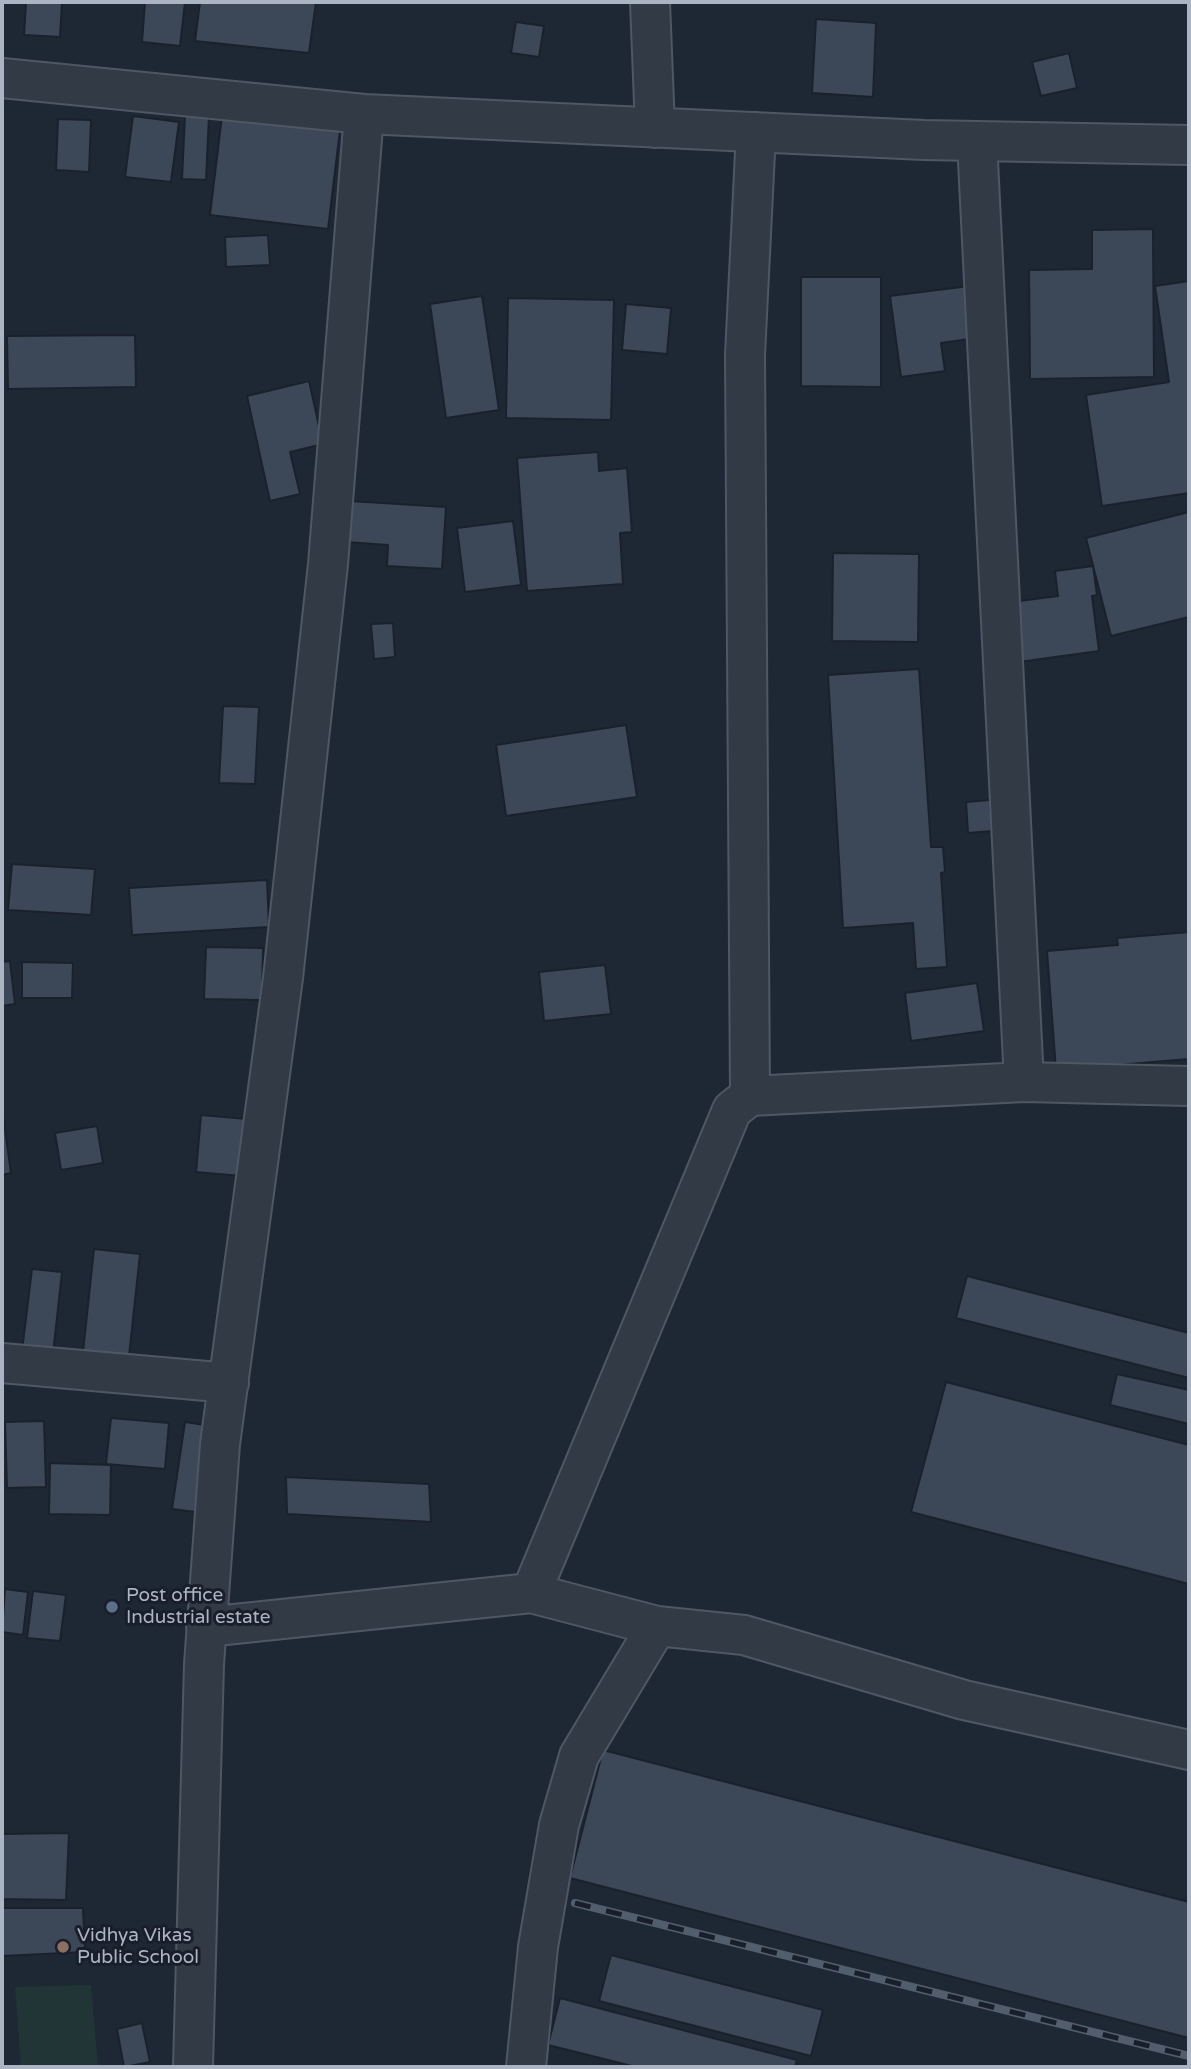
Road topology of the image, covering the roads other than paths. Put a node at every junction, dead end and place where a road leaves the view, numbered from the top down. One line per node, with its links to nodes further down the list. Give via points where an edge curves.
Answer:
1 (650, 2): 4 (street)
2 (2, 78): 3 (street)
3 (364, 114): 4 (street); 12 (street, via 328,564 283,978)
4 (655, 128): 5 (street)
5 (757, 132): 6 (street); 10 (street, via 745,355)
6 (977, 141): 7 (street); 8 (street)
7 (1189, 145)
8 (1024, 1082): 9 (street); 10 (street)
9 (1189, 1086)
10 (750, 1096): 13 (street, via 732,1110)
11 (2, 1363): 12 (street)
12 (229, 1383): 15 (street)
13 (531, 1593): 14 (street); 15 (street)
14 (657, 1626): 16 (street, via 744,1636 964,1700); 18 (street, via 579,1756 559,1825 540,1933)
15 (206, 1627): 17 (street)
16 (1189, 1750)
17 (193, 2067)
18 (526, 2067)

